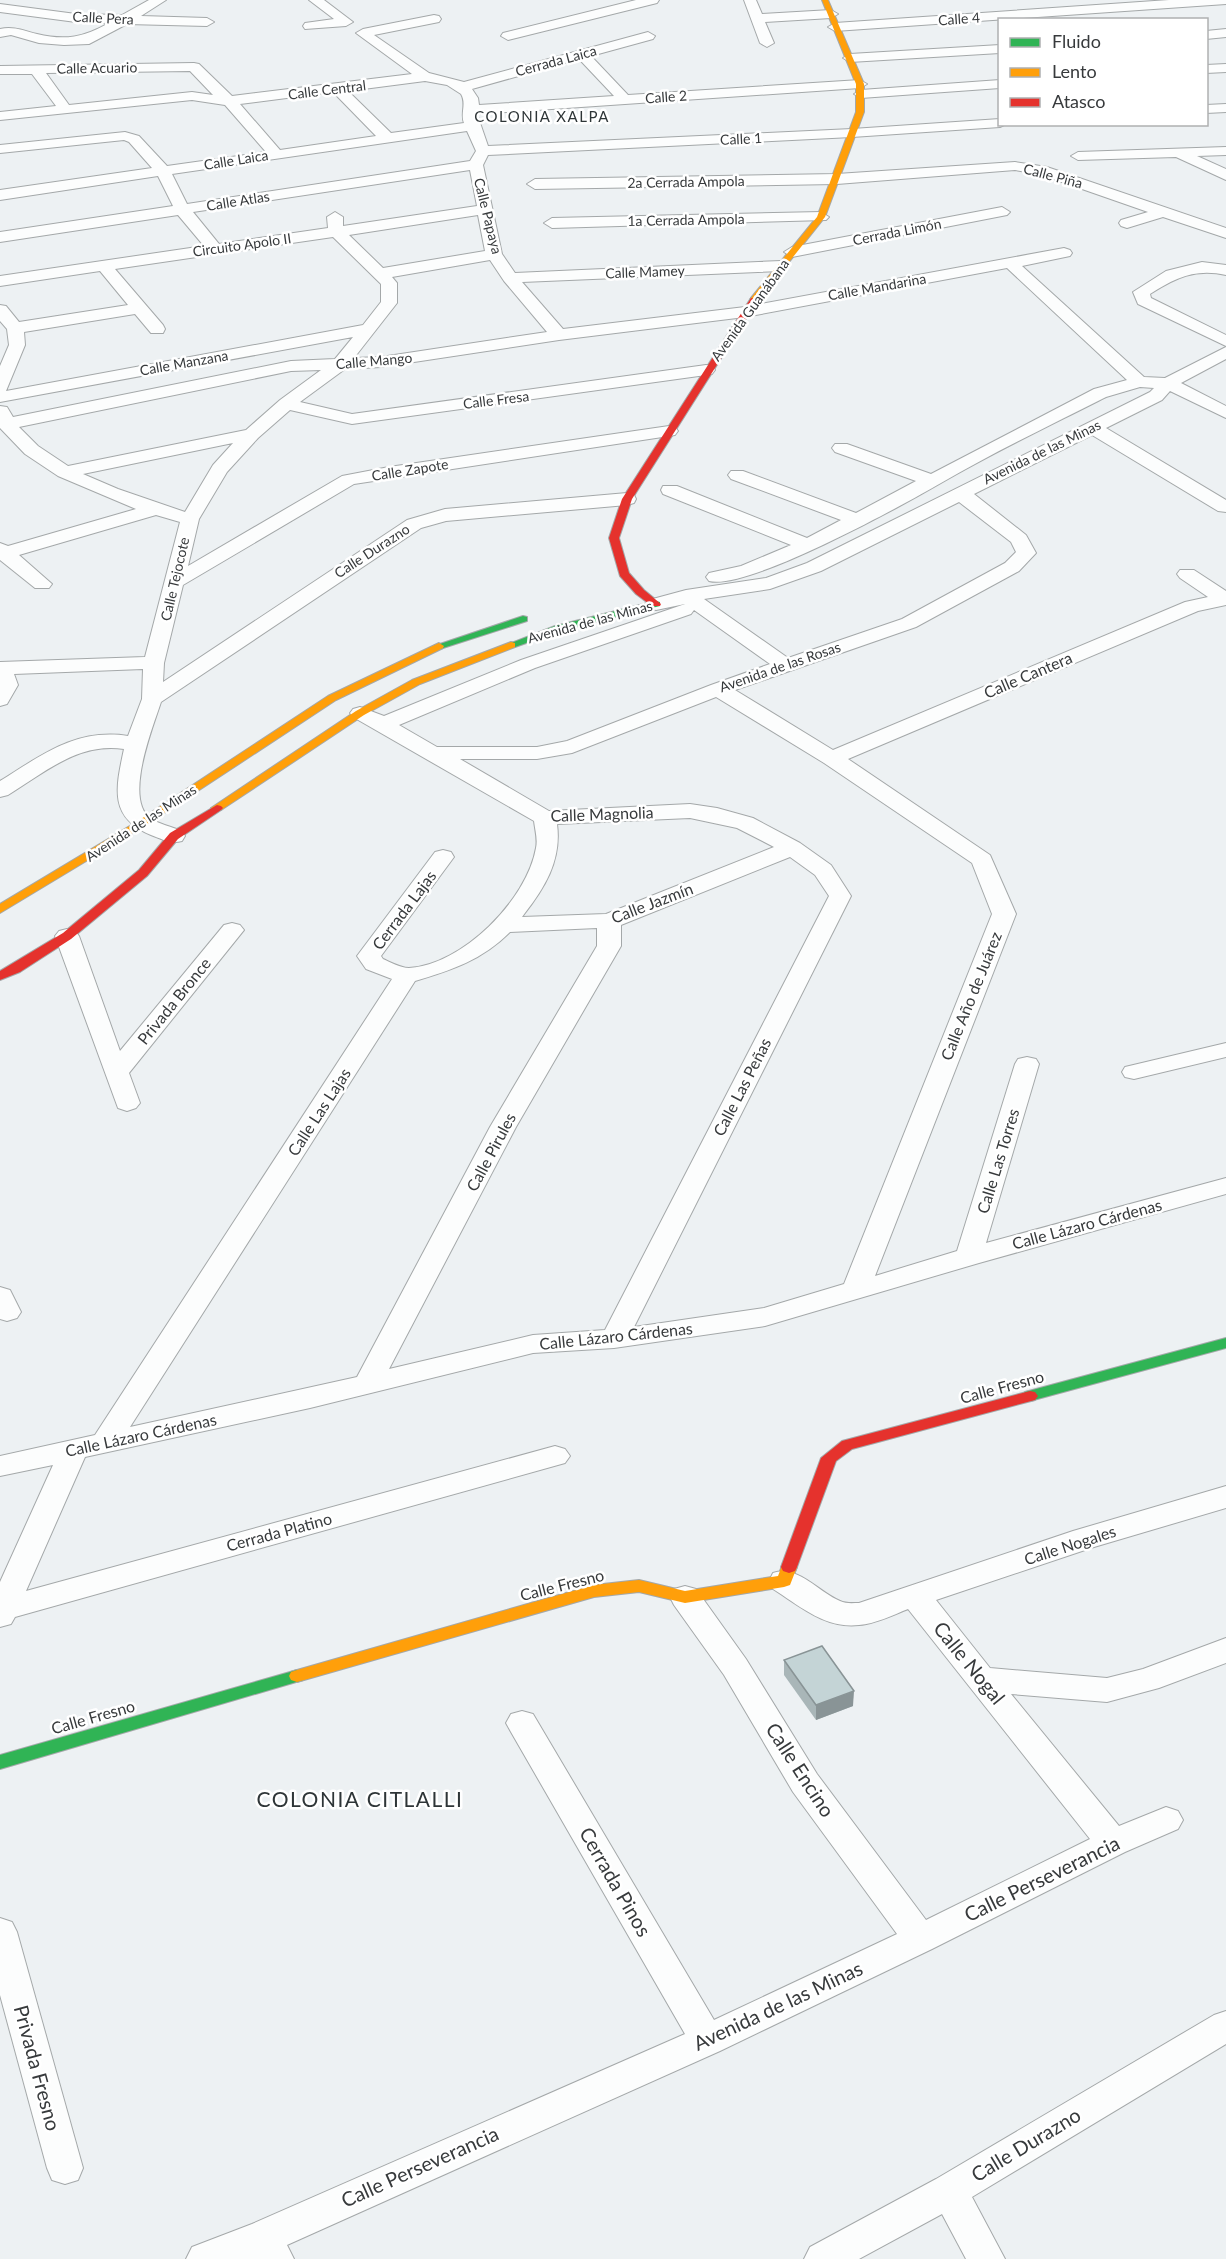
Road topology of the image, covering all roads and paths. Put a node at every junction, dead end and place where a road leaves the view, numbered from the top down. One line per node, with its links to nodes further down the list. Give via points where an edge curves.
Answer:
1 (159, 0): 10 (street)
2 (316, 0): 12 (street, via 346,22)
3 (652, 0): 16 (street)
4 (825, 0): 11 (street)
5 (1226, 0): 11 (street, Calle 4)
6 (750, 1): 8 (street)
7 (0, 8): 10 (street, Calle Pera)
8 (757, 18): 11 (street, Calle 4); 19 (street)
9 (434, 19): 27 (street, via 363,33)
10 (124, 20): 13 (street, via 89,40); 18 (street, Calle Pera, via 206,16)
11 (833, 21): 22 (street)
12 (310, 26)
13 (0, 33)
14 (1226, 33): 15 (street)
15 (1208, 35)
16 (508, 36)
17 (648, 36): 21 (street, Cerrada Laica)
18 (199, 37)
19 (767, 43)
20 (998, 49): 22 (street)
21 (582, 54): 29 (street, Cerrada Laica); 32 (street)
22 (850, 58): 31 (street)
23 (1226, 68): 25 (street)
24 (36, 69): 26 (street, Calle Acuario); 33 (street, Calle Acuario, via 194,67); 35 (street)
25 (1208, 69)
26 (0, 70)
27 (425, 77): 29 (street, via 452,81); 30 (street, Calle Central)
28 (998, 84): 31 (street, Calle 2)
29 (463, 87): 38 (street, Calle Papaya, via 470,97)
30 (338, 89): 33 (street, Calle Central); 41 (street)
31 (861, 89): 32 (street, Calle 2); 40 (street, Avenida Guanábana, via 861,112)
32 (625, 100): 38 (street, Calle 2)
33 (228, 101): 35 (street, Calle Central, via 192,96); 44 (street)
34 (1226, 108): 36 (street)
35 (65, 109): 37 (street, Calle Central)
36 (1208, 109)
37 (0, 116)
38 (472, 118): 41 (street, Calle Laica); 47 (street, Calle Papaya)
39 (998, 123): 40 (street, Calle 1)
40 (852, 133): 47 (street, Calle 1); 50 (street, Avenida Guanábana)
41 (386, 137): 44 (street, Calle Laica)
42 (0, 148): 48 (street, via 125,136 134,140)
43 (1226, 151): 45 (street)
44 (275, 153): 48 (street, Calle Laica)
45 (1179, 154): 46 (street); 49 (street)
46 (1078, 156)
47 (479, 158): 53 (street, Calle Atlas); 54 (street, Calle Papaya)
48 (163, 171): 52 (street, Calle Laica); 53 (street)
49 (1226, 175)
50 (837, 179): 51 (street, 2a Cerrada Ampola); 55 (street, Calle Piña, via 1015,166 1042,170); 57 (street, Avenida Guanábana)
51 (535, 184)
52 (0, 195)
53 (182, 209): 62 (street, Calle Atlas); 63 (street)
54 (484, 210): 60 (street, Circuito Apolo II); 66 (street, Calle Papaya)
55 (1166, 211): 59 (street); 61 (street, Calle Piña)
56 (1002, 212): 64 (street, Cerrada Limón)
57 (821, 217): 58 (street, 1a Cerrada Ampola); 64 (street, Avenida Guanábana)
58 (552, 223)
59 (1127, 223)
60 (335, 224): 63 (street, Circuito Apolo II); 71 (street)
61 (1226, 233)
62 (0, 237)
63 (215, 249): 68 (street, Circuito Apolo II)
64 (792, 252): 69 (street, Avenida Guanábana)
65 (1064, 253): 67 (street, Calle Mandarina)
66 (494, 254): 71 (street); 72 (street, Calle Papaya)
67 (1010, 263): 75 (street, Calle Mandarina); 84 (street)
68 (104, 266): 73 (street, Circuito Apolo II); 74 (street)
69 (780, 266): 72 (street, Calle Mamey); 75 (street, Avenida Guanábana)
70 (1226, 270): 80 (street, via 1186,267 1141,292 1144,301)
71 (384, 278): 78 (street, via 389,303)
72 (510, 278): 79 (street, Calle Papaya)
73 (0, 281)
74 (139, 308): 76 (street); 77 (street)
75 (745, 312): 79 (street, Calle Mango); 83 (street, Avenida Guanábana)
76 (5, 317): 86 (street, via 17,345)
77 (158, 329)
78 (367, 329): 82 (street); 87 (street, Calle Manzana)
79 (560, 335): 82 (street, Calle Mango, via 381,362)
80 (1226, 341)
81 (1226, 352): 85 (street, Avenida de las Minas)
82 (340, 364): 88 (street); 90 (street, Calle Mango, via 291,366)
83 (706, 370): 88 (street, Calle Fresa, via 352,419); 92 (street, Avenida Guanábana)
84 (1139, 382): 85 (street); 97 (street, Avenida de las Minas, via 1100,393)
85 (1168, 383): 89 (street); 91 (street, Avenida de las Minas, via 1156,396)
86 (0, 387)
87 (0, 397)
88 (286, 404): 93 (street)
89 (1226, 413)
90 (3, 416): 95 (street, Calle Tejocote, via 26,444)
91 (1092, 427): 99 (street, Avenida de las Minas); 101 (street)
92 (669, 431): 100 (street, Avenida Guanábana); 108 (street, Calle Zapote, via 349,480)
93 (252, 434): 95 (street); 103 (street, via 219,469)
94 (841, 448): 97 (street)
95 (64, 472): 102 (street, Calle Tejocote)
96 (737, 475): 104 (street)
97 (933, 482): 104 (street, Avenida de las Minas)
98 (670, 490): 105 (street)
99 (960, 493): 112 (street, Avenida de las Minas, via 803,571); 116 (street, Avenida de las Rosas, via 1019,539 1026,553 1012,567 909,623)
100 (627, 499): 110 (street, Avenida Guanábana, via 614,538); 119 (street, Calle Durazno, via 445,515 414,524)
101 (1225, 507)
102 (155, 509): 103 (street, Calle Tejocote); 106 (street)
103 (190, 519): 108 (street, Calle Tejocote)
104 (858, 520): 105 (street, Avenida de las Minas)
105 (807, 545): 110 (street, Avenida de las Minas, via 747,570)
106 (2, 552): 109 (street)
107 (1187, 574): 111 (street)
108 (176, 581): 115 (street, Calle Tejocote)
109 (42, 584)
110 (634, 593): 113 (street, Avenida Guanábana)
111 (1225, 599): 125 (street, Calle Cantera, via 1192,606)
112 (692, 601): 113 (street, Avenida de las Minas); 116 (street); 122 (street)
113 (656, 604): 121 (street, Avenida de las Minas, via 559,628 504,647 416,682)
114 (539, 615): 128 (street, Avenida de las Minas, via 431,648 332,698)
115 (154, 663): 117 (street); 119 (street, Calle Tejocote)
116 (785, 665): 118 (street, Avenida de las Rosas)
117 (1, 668): 120 (street, via 8,685)
118 (718, 689): 124 (street, Avenida de las Rosas, via 572,747 537,753); 125 (street, Calle Año de Juárez)
119 (152, 699): 123 (street, Calle Tejocote)
120 (0, 700)
121 (360, 713): 122 (street, Calle Magnolia); 129 (street, Avenida de las Minas)
122 (383, 724): 124 (street, Calle Magnolia)
123 (136, 744): 126 (street, via 110,740 77,746); 128 (street, Calle Tejocote, via 129,805)
124 (432, 753): 127 (street, Calle Magnolia)
125 (832, 758): 146 (street, Calle Año de Juárez, via 982,860 1004,915)
126 (0, 790)
127 (545, 818): 130 (street, Calle Magnolia, via 699,812 745,823); 134 (street, via 548,847 541,872)
128 (142, 823): 129 (street); 132 (street, Avenida de las Minas)
129 (174, 836): 136 (street, Avenida de las Minas, via 143,873)
130 (792, 848): 133 (street, Calle Jazmín); 147 (street, Calle Las Peñas, via 823,870 840,896)
131 (443, 857): 138 (street, Cerrada Lajas, via 369,956 374,964)
132 (0, 909)
133 (609, 921): 134 (street, Calle Jazmín); 149 (street, Calle Pirules, via 609,946 503,1127)
134 (505, 925): 138 (street, via 488,942 455,961)
135 (232, 930): 141 (street, Privada Bronce)
136 (67, 936): 137 (street, Avenida de las Minas); 141 (street)
137 (0, 976)
138 (406, 976): 150 (street, Calle Las Lajas)
139 (1226, 1050): 142 (street)
140 (1027, 1064): 145 (street, Calle Las Torres)
141 (116, 1072): 143 (street)
142 (1134, 1072)
143 (127, 1102)
144 (1226, 1186): 145 (street, Calle Lázaro Cárdenas)
145 (969, 1257): 146 (street, Calle Lázaro Cárdenas)
146 (855, 1292): 147 (street, Calle Lázaro Cárdenas, via 765,1317)
147 (614, 1339): 149 (street, Calle Lázaro Cárdenas, via 533,1344)
148 (1226, 1343): 155 (street, Calle Fresno, via 848,1445 829,1458 820,1475)
149 (367, 1384): 150 (street, Calle Lázaro Cárdenas)
150 (105, 1443): 151 (street, Calle Lázaro Cárdenas)
151 (74, 1450): 153 (street, Calle Lázaro Cárdenas); 158 (street)
152 (555, 1456): 158 (street, Cerrada Platino)
153 (0, 1466)
154 (1226, 1497): 156 (street, Calle Nogales, via 1084,1539)
155 (784, 1581): 156 (street, via 837,1614 860,1614); 157 (street, Calle Fresno)
156 (915, 1596): 160 (street, Calle Nogal)
157 (685, 1597): 162 (street, Calle Fresno, via 639,1586 594,1592); 166 (street, Calle Encino, via 735,1668 805,1783)
158 (2, 1612)
159 (1226, 1650): 160 (street, via 1148,1680 1107,1690)
160 (982, 1679): 164 (street, Calle Nogal)
161 (522, 1724): 168 (street, Cerrada Pinos)
162 (0, 1762)
163 (1166, 1820): 164 (street, Calle Perseverancia)
164 (1113, 1843): 166 (street, Calle Perseverancia)
165 (0, 1932): 170 (street, Privada Fresno)
166 (920, 1939): 168 (street, Avenida de las Minas)
167 (1226, 2026): 171 (street, Calle Durazno)
168 (707, 2040): 169 (street, Avenida de las Minas)
169 (635, 2072): 172 (street, Calle Perseverancia)
170 (65, 2168)
171 (949, 2191): 174 (street, Calle Durazno); 175 (street)
172 (269, 2248): 173 (street, Calle Perseverancia)
173 (205, 2259)
174 (823, 2259)
175 (986, 2259)

